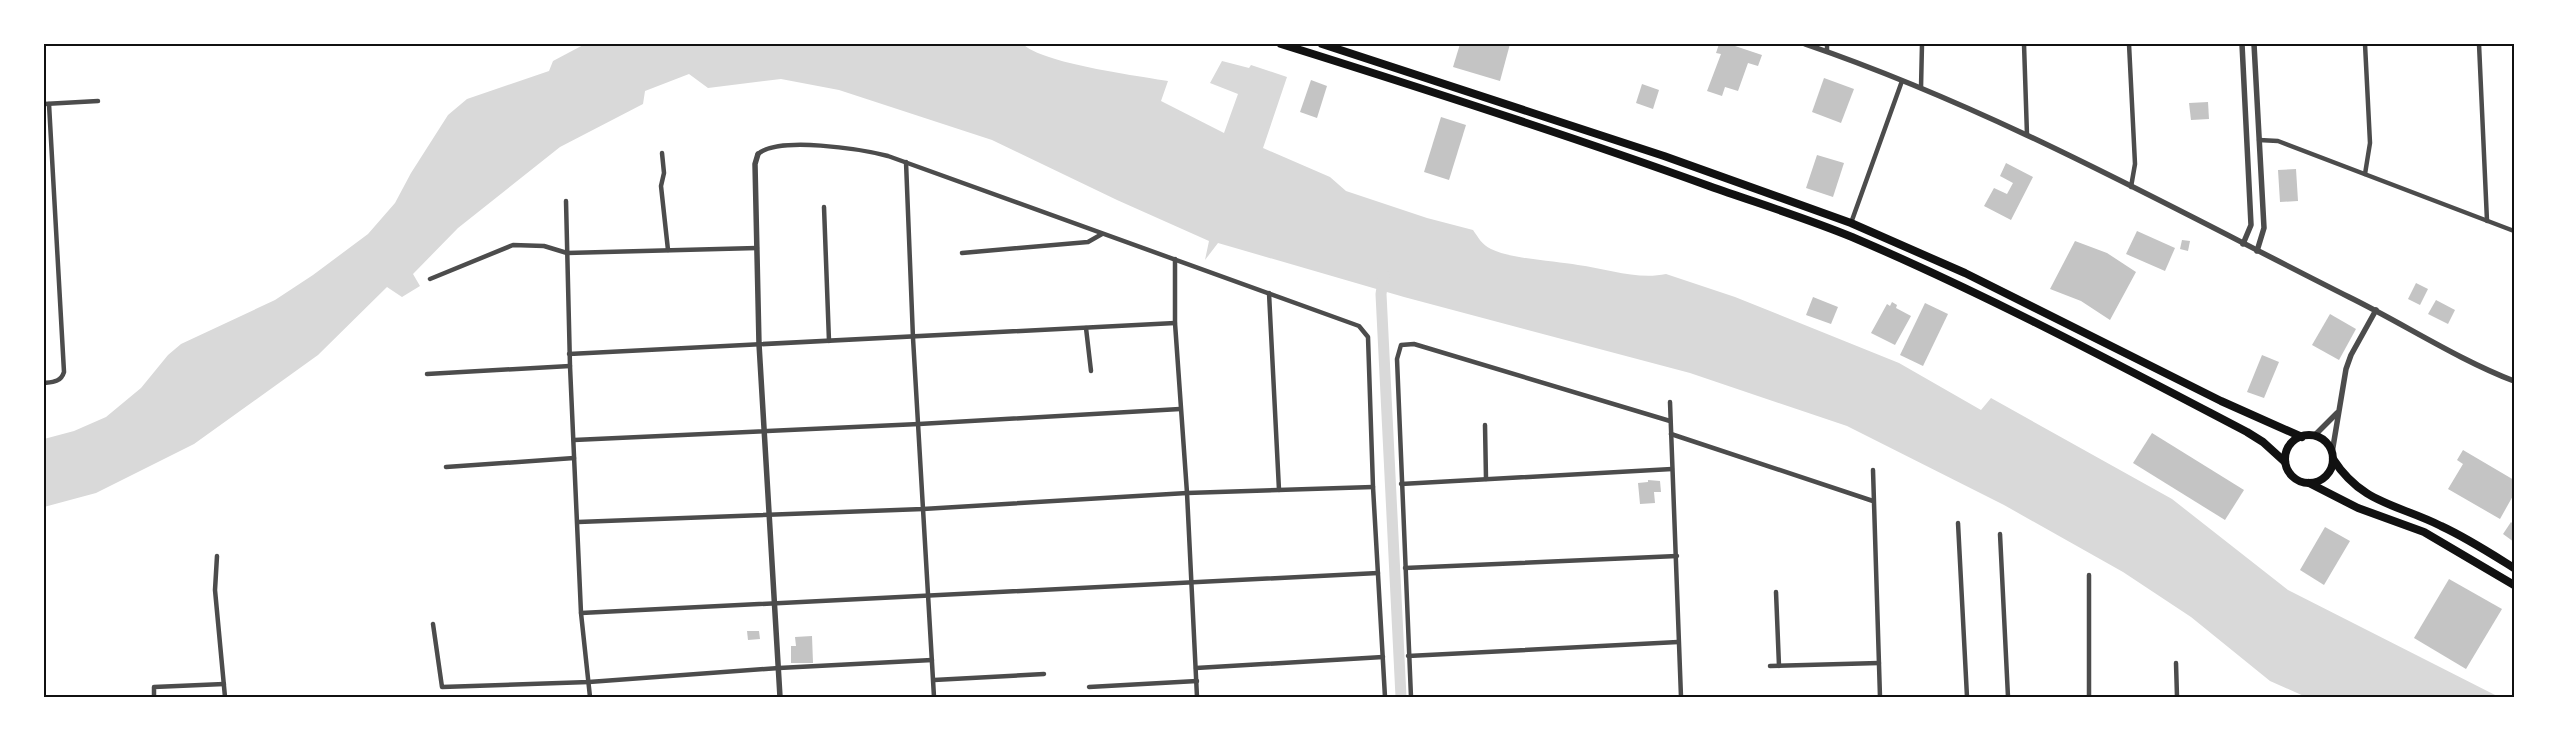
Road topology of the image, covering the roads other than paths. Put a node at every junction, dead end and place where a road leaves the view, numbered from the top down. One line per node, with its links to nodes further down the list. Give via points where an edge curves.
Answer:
1 (1281, 44): 64 (main road, via 1661,168 1850,236 1962,286 2247,432)
2 (1322, 44): 27 (main road, via 1664,156)
3 (1805, 44): 12 (street)
4 (1827, 44): 12 (street)
5 (1922, 44): 14 (street)
6 (2024, 44): 17 (street)
7 (2129, 44): 23 (street, via 2135,164)
8 (2242, 44): 30 (street, via 2251,225)
9 (2254, 44): 18 (street)
10 (2366, 44): 22 (street, via 2370,143)
11 (2479, 44): 26 (street)
12 (1827, 51): 13 (street)
13 (1902, 80): 14 (street); 27 (street)
14 (1921, 88): 17 (street)
15 (98, 101): 16 (street)
16 (46, 104): 50 (street, via 64,372 56,382)
17 (2027, 135): 23 (street)
18 (2259, 140): 22 (street, via 2278,141); 33 (street, via 2264,228)
19 (662, 153): 32 (street, via 664,173 661,186)
20 (758, 154): 21 (street, via 774,146 839,147 873,152); 31 (street, via 755,164)
21 (906, 162): 29 (street); 42 (street)
22 (2365, 174): 26 (street)
23 (2131, 187): 30 (street)
24 (566, 201): 34 (street)
25 (824, 207): 43 (street)
26 (2487, 221): 28 (street)
27 (1851, 223): 59 (main road, via 1965,273 2221,401)
28 (2514, 231)
29 (1102, 234): 35 (street, via 1088,242); 36 (street)
30 (2243, 244): 33 (street)
31 (757, 248): 32 (street); 44 (street)
32 (668, 250): 34 (street)
33 (2257, 251): 39 (street)
34 (567, 253): 37 (street, via 544,246 513,245); 45 (street)
35 (962, 254)
36 (1175, 259): 38 (street); 40 (street)
37 (430, 279)
38 (1269, 293): 71 (street, via 1359,326 1368,337); 72 (street)
39 (2376, 310): 49 (street); 53 (street, via 2351,355)
40 (1176, 323): 41 (street); 52 (street)
41 (1086, 328): 42 (street); 47 (street)
42 (913, 338): 43 (street); 55 (street)
43 (829, 341): 44 (street)
44 (759, 344): 45 (street); 57 (street)
45 (569, 354): 46 (street)
46 (570, 366): 48 (street); 61 (street)
47 (1091, 371)
48 (427, 374)
49 (2514, 381)
50 (44, 383)
51 (1670, 402): 54 (street)
52 (1180, 409): 55 (street); 73 (street)
53 (2337, 413): 60 (street); 62 (street)
54 (1670, 421): 58 (street); 70 (street, via 1414,344 1401,345 1397,358)
55 (919, 424): 57 (street); 75 (street)
56 (1485, 426): 68 (street)
57 (763, 430): 61 (street); 76 (street)
58 (1671, 434): 66 (street); 74 (street)
59 (2302, 436): 60 (main road); 64 (main road, via 2289,446)
60 (2314, 436): 62 (main road, via 2326,442)
61 (574, 440): 63 (street)
62 (2333, 456): 69 (main road, via 2329,473 2323,479); 83 (main road, via 2345,477 2358,489 2443,527)
63 (574, 458): 65 (street); 77 (street)
64 (2285, 462): 69 (main road, via 2296,479)
65 (446, 467)
66 (1672, 468): 68 (street); 81 (street)
67 (1873, 470): 74 (street)
68 (1486, 479): 70 (street)
69 (2309, 483): 87 (main road, via 2358,508 2424,532)
70 (1402, 484): 82 (street)
71 (1373, 488): 72 (street); 84 (street)
72 (1279, 490): 73 (street)
73 (1187, 493): 75 (street); 86 (street)
74 (1874, 501): 97 (street)
75 (923, 510): 76 (street); 89 (street)
76 (769, 515): 77 (street); 90 (street)
77 (578, 522): 91 (street)
78 (1958, 523): 119 (street)
79 (2000, 534): 120 (street)
80 (217, 556): 107 (street, via 215,590)
81 (1676, 556): 82 (street); 93 (street)
82 (1405, 568): 94 (street)
83 (2514, 568)
84 (1378, 573): 86 (street); 95 (street)
85 (2089, 575): 121 (street)
86 (1191, 581): 89 (street); 102 (street)
87 (2514, 584)
88 (1776, 592): 100 (street)
89 (929, 594): 90 (street); 96 (street)
90 (775, 603): 91 (street); 101 (street)
91 (580, 613): 106 (street)
92 (433, 624): 106 (street, via 442,687)
93 (1678, 642): 94 (street); 117 (street)
94 (1408, 656): 116 (street)
95 (1383, 657): 102 (street); 115 (street)
96 (932, 660): 101 (street); 104 (street)
97 (1879, 663): 100 (street); 118 (street)
98 (2176, 663): 122 (street)
99 (1770, 666): 100 (street)
100 (1779, 666)
101 (778, 668): 106 (street); 112 (street)
102 (1196, 668): 105 (street)
103 (1044, 674): 104 (street)
104 (934, 680): 113 (street)
105 (1197, 681): 108 (street); 114 (street)
106 (589, 682): 111 (street)
107 (224, 684): 109 (street, via 154,687); 110 (street)
108 (1089, 687)
109 (154, 697)
110 (226, 697)
111 (590, 697)
112 (780, 697)
113 (934, 697)
114 (1197, 697)
115 (1386, 697)
116 (1411, 697)
117 (1681, 697)
118 (1880, 697)
119 (1968, 697)
120 (2008, 697)
121 (2089, 697)
122 (2177, 697)

